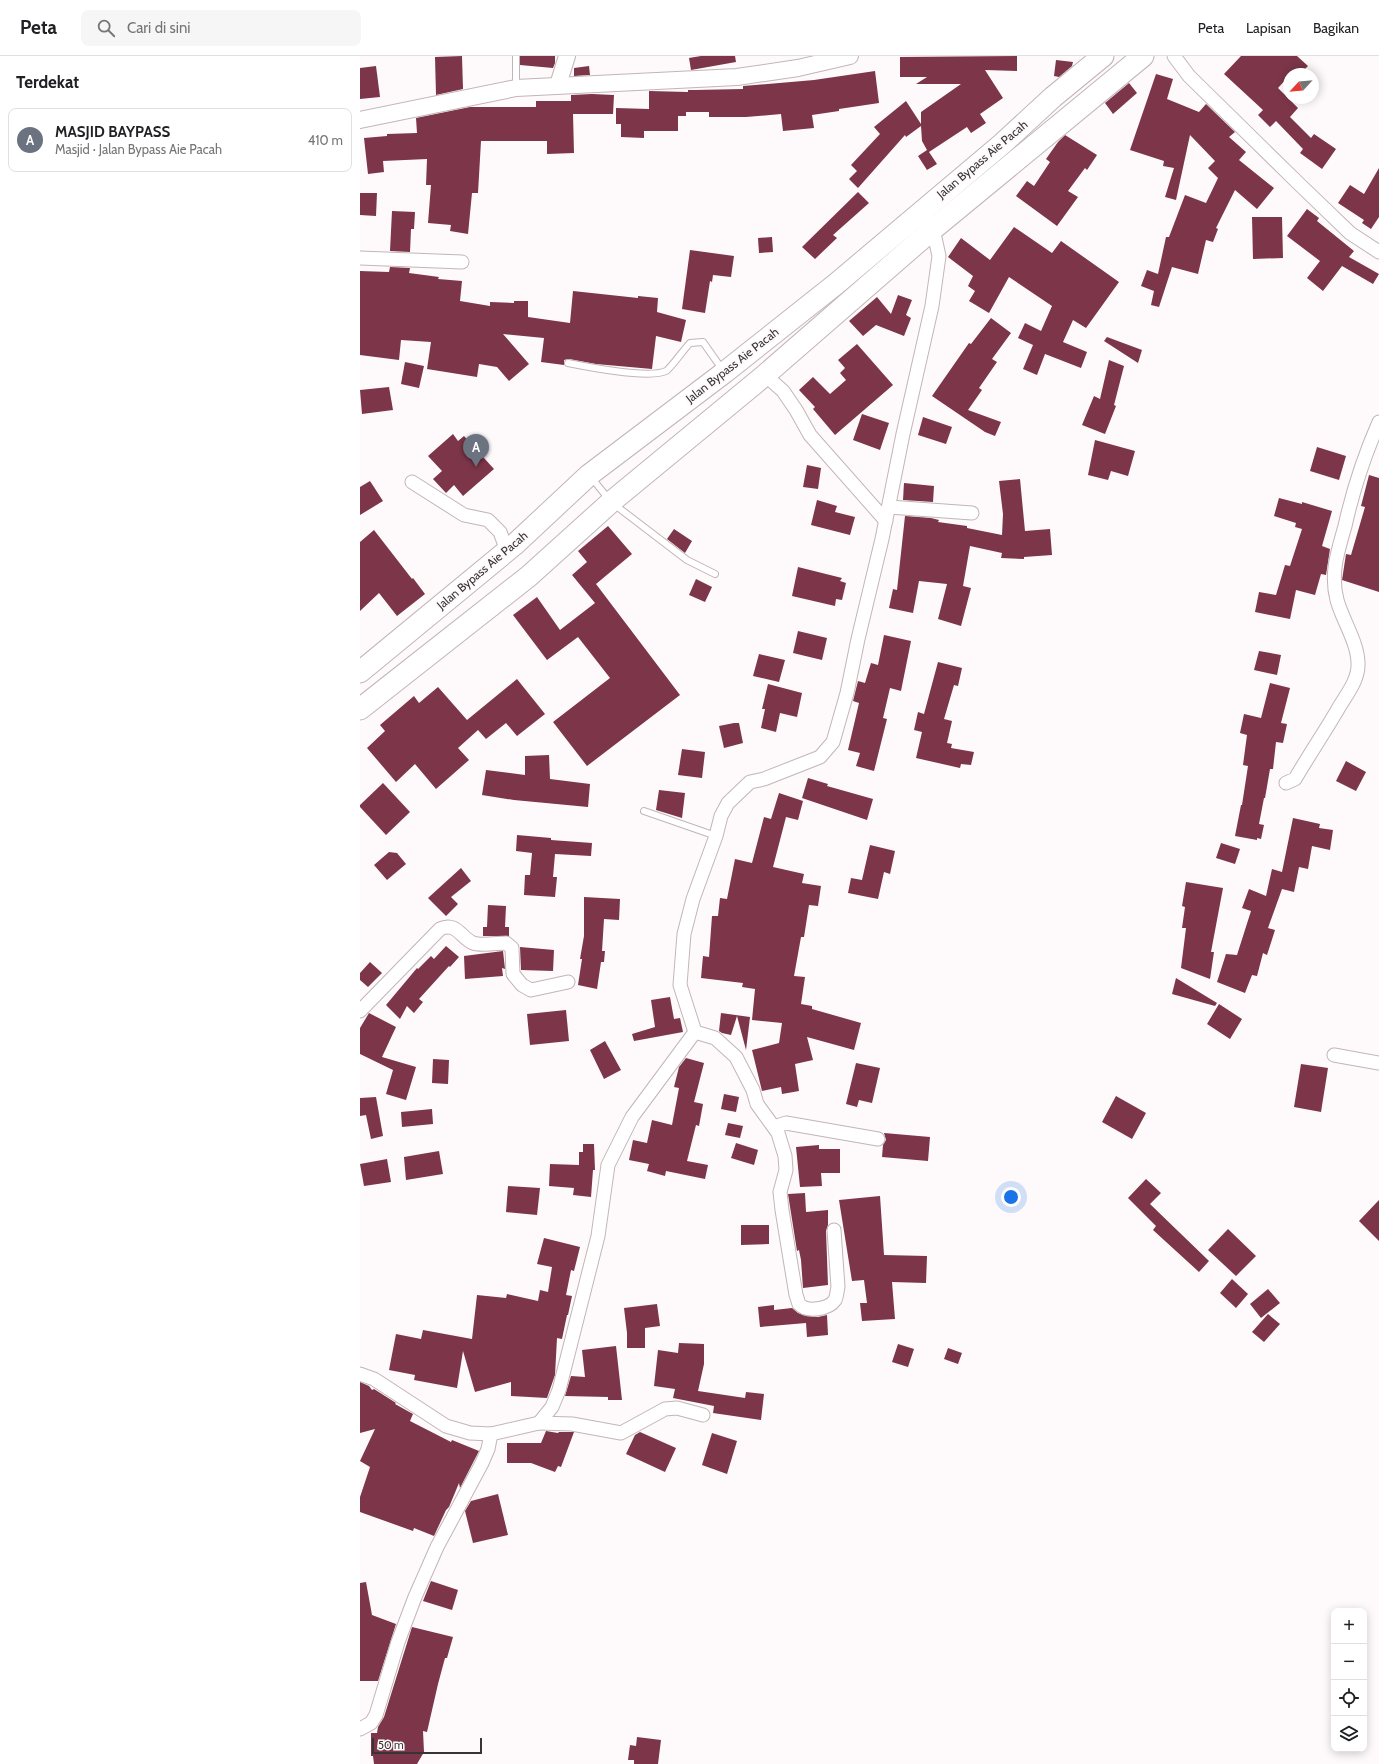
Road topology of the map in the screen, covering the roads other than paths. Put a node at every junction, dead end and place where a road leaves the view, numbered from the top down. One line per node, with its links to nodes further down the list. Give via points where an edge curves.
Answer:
1 (516, 56): 8 (lane)
2 (567, 56): 7 (street)
3 (850, 56): 7 (street, via 798,68 737,77)
4 (1103, 56): 15 (highway, Jalan Bypass Aie Pacah, via 836,284)
5 (1143, 56): 10 (highway)
6 (1174, 56): 11 (street, via 1189,76 1350,233)
7 (558, 85): 8 (street)
8 (516, 88): 9 (street)
9 (360, 120)
10 (933, 229): 16 (highway); 21 (street, via 938,256 936,281)
11 (1379, 252)
12 (360, 258): 13 (street)
13 (462, 262)
14 (568, 363): 15 (lane, via 617,371 657,373 667,370 690,343 703,342)
15 (725, 372): 18 (highway, Jalan Bypass Aie Pacah)
16 (765, 375): 20 (highway); 23 (street, via 783,391 810,435)
17 (1379, 422): 28 (street, via 1353,489 1335,559 1336,599 1355,647 1358,663 1355,676 1350,691 1295,779)
18 (589, 475): 20 (lane); 24 (highway, Jalan Bypass Aie Pacah)
19 (412, 482): 24 (street, via 464,515 488,520 500,532 506,548)
20 (611, 502): 25 (lane, via 687,560); 27 (highway, via 529,576)
21 (889, 507): 22 (street); 23 (street)
22 (972, 512)
23 (886, 521): 30 (street, via 847,693 833,742 820,757 750,782 728,803 721,816)
24 (514, 545): 26 (highway, Jalan Bypass Aie Pacah)
25 (715, 574)
26 (360, 672)
27 (360, 709)
28 (1286, 783)
29 (644, 811): 30 (lane)
30 (716, 836): 33 (street, via 693,899 684,934 680,985)
31 (568, 982): 32 (street, via 531,990 522,985 513,974 512,948 506,943 474,943 453,927 445,927 440,929)
32 (360, 1012)
33 (694, 1032): 36 (street, via 715,1038 736,1057 753,1090 757,1104); 41 (street, via 632,1117 608,1165 598,1236 559,1390 552,1407)
34 (1334, 1054): 35 (street)
35 (1379, 1063)
36 (774, 1127): 37 (street, via 786,1123); 38 (street, via 785,1156 786,1170 780,1192 782,1210 796,1295 799,1304 804,1307 822,1308 830,1305 837,1295)
37 (878, 1139)
38 (834, 1230)
39 (360, 1374): 42 (street, via 374,1379 446,1426 470,1433)
40 (704, 1415): 41 (street, via 677,1408 665,1409 621,1433 572,1424)
41 (539, 1423): 42 (street)
42 (491, 1434): 43 (street, via 482,1463 437,1547 415,1597 398,1642 376,1715 371,1723)
43 (360, 1729)

